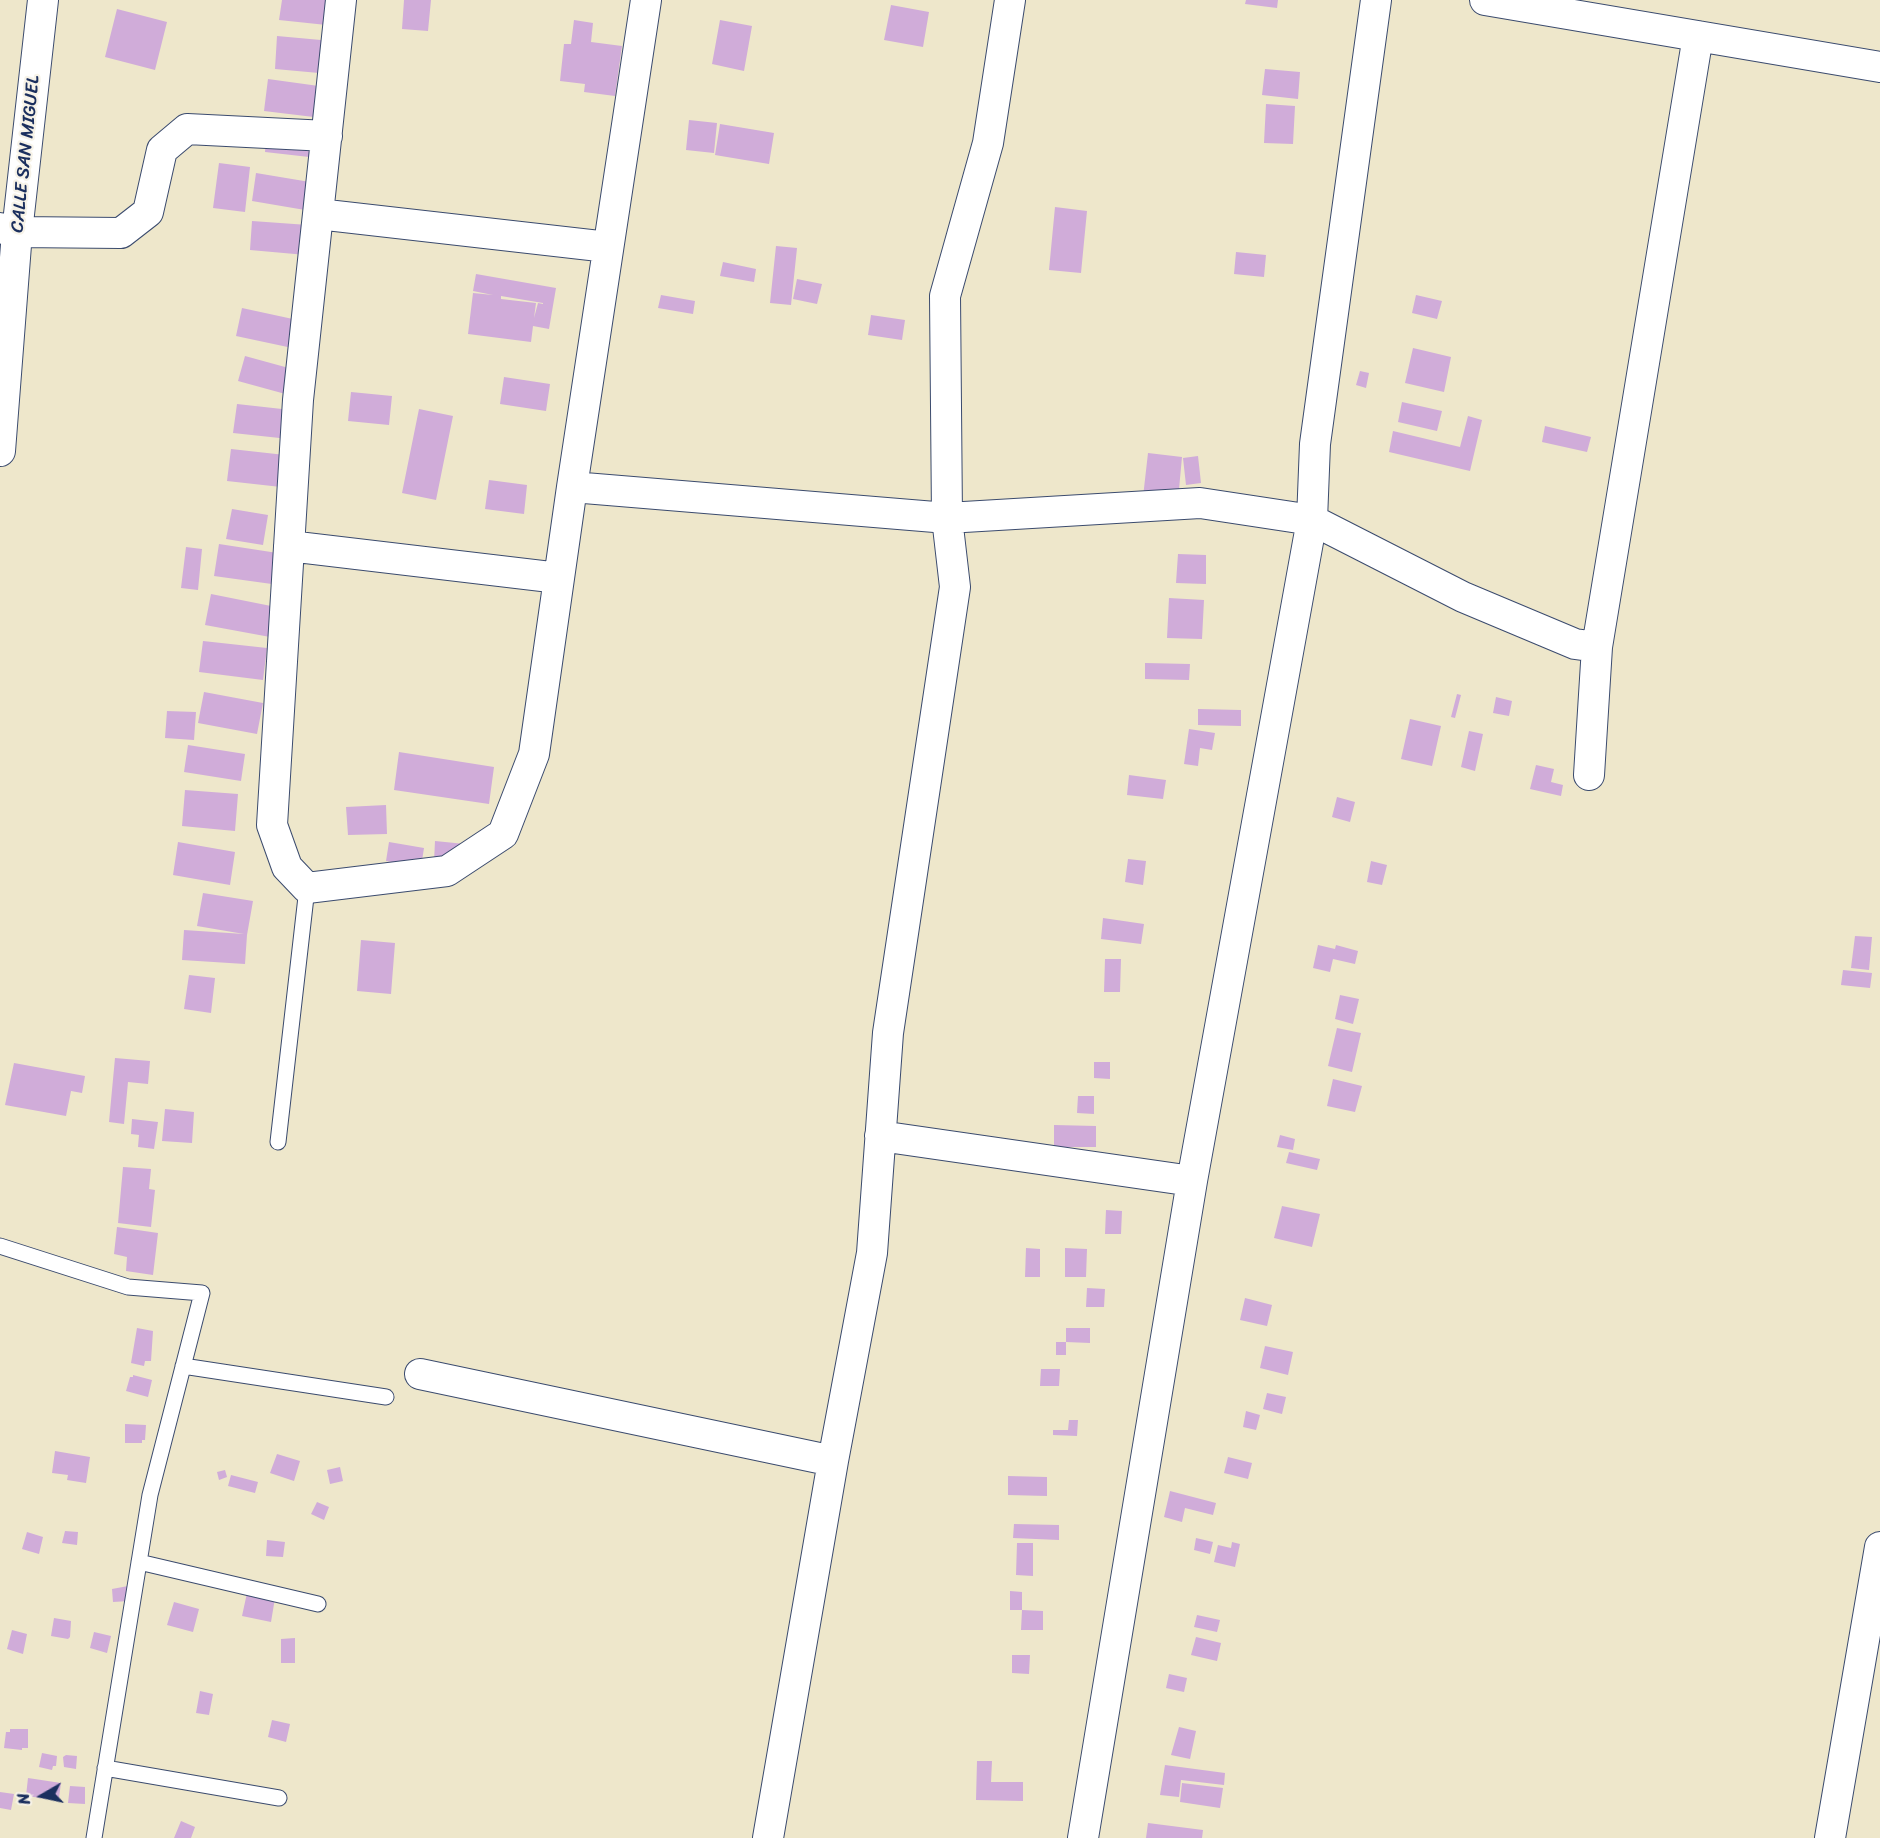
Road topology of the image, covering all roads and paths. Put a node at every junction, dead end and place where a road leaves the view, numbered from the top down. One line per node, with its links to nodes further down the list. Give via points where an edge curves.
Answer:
1 (43, 0): 11 (street, CALLE SAN MIGUEL)
2 (341, 0): 9 (street)
3 (646, 0): 12 (street)
4 (1010, 0): 15 (street, via 988,143 945,296)
5 (1376, 0): 16 (street, via 1315,444)
6 (1485, 0): 7 (street)
7 (1698, 36): 8 (street); 19 (street)
8 (1880, 67)
9 (327, 136): 10 (street); 11 (street, via 187,129 162,150 148,212 121,233)
10 (318, 214): 12 (street); 17 (street, via 298,400)
11 (8, 230): 13 (street, CALLE SAN MIGUEL)
12 (608, 246): 14 (street)
13 (0, 451)
14 (572, 487): 15 (street); 18 (street)
15 (947, 518): 16 (street, via 1200,503); 22 (street, via 955,587 888,1033)
16 (1312, 520): 19 (street, via 1463,597 1575,644); 24 (street)
17 (289, 546): 18 (street); 21 (street, via 272,825 287,867)
18 (559, 578): 21 (street, via 534,754 503,834 447,871)
19 (1597, 647): 20 (street)
20 (1589, 775)
21 (308, 888): 23 (lane)
22 (880, 1136): 24 (street); 29 (street, via 872,1253)
23 (278, 1142)
24 (1192, 1180): 37 (street)
25 (0, 1246): 26 (lane, via 128,1287 202,1293)
26 (183, 1366): 28 (lane); 31 (lane, via 150,1496)
27 (420, 1374): 29 (street)
28 (386, 1397)
29 (833, 1461): 36 (street)
30 (1880, 1547): 38 (street)
31 (139, 1562): 32 (lane); 33 (lane)
32 (318, 1604)
33 (105, 1768): 34 (lane); 35 (lane)
34 (279, 1798)
35 (94, 1838)
36 (768, 1838)
37 (1083, 1838)
38 (1830, 1838)

